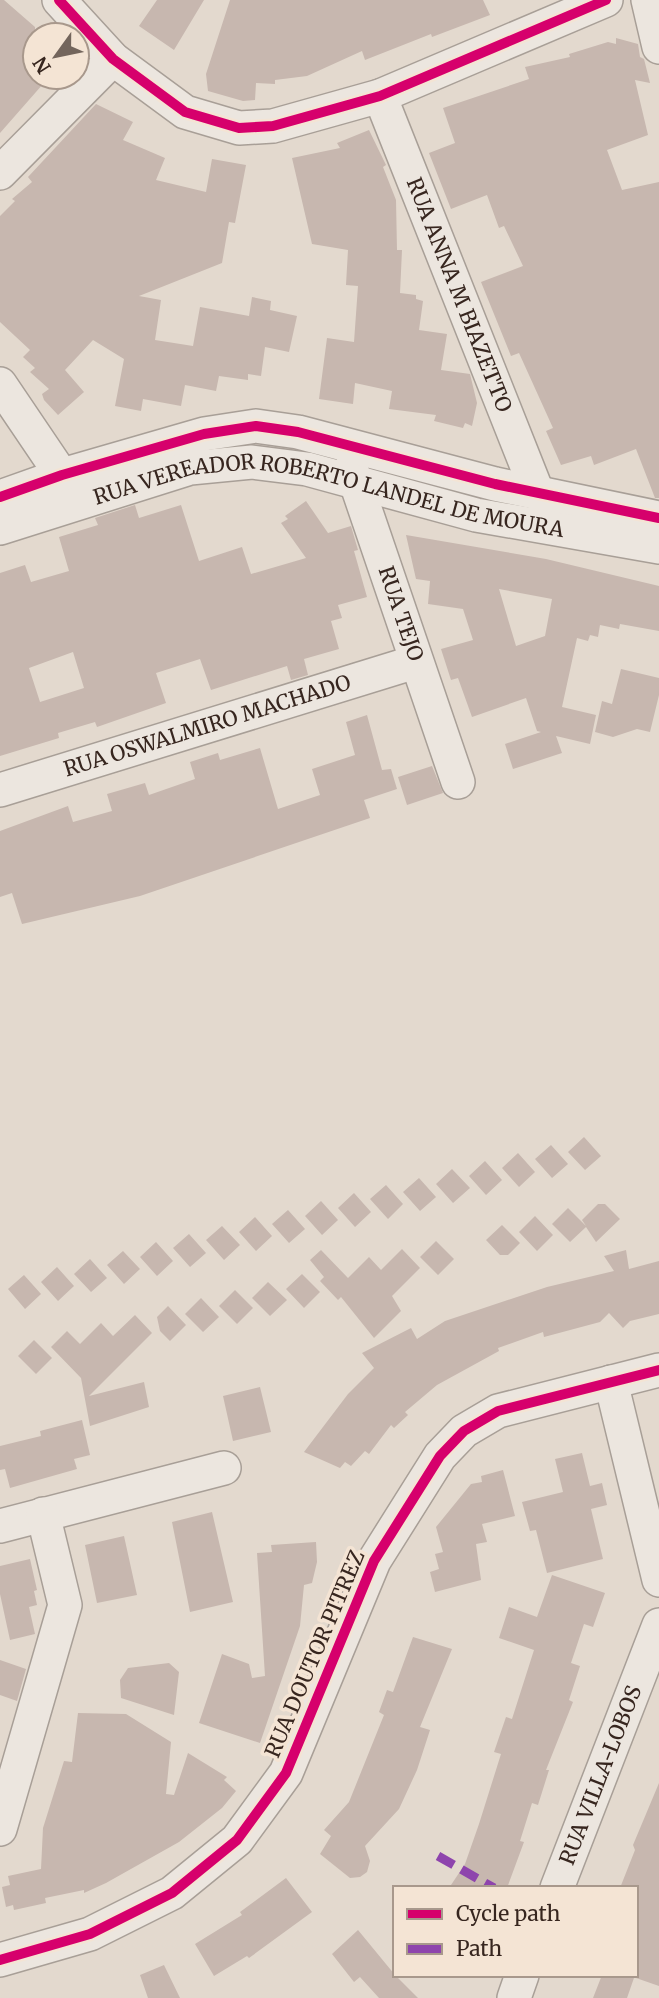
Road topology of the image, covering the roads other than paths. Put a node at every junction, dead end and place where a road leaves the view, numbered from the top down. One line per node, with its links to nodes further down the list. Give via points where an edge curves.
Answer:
1 (59, 0): 5 (street)
2 (606, 0): 6 (street)
3 (648, 0): 4 (street)
4 (659, 47)
5 (113, 59): 6 (street, via 185,113 239,128 273,126); 7 (street)
6 (380, 96): 12 (street, RUA ANNA M BIAZETTO)
7 (0, 173)
8 (0, 384): 11 (street)
9 (344, 445): 10 (street, RUA TEJO); 11 (street, RUA VEREADOR ROBERTO LANDEL DE MOURA, via 256,426 204,434); 12 (street, RUA VEREADOR ROBERTO LANDEL DE MOURA)
10 (357, 484): 11 (street, RUA VEREADOR ROBERTO LANDEL DE MOURA, via 307,469 252,462); 16 (street, RUA VEREADOR ROBERTO LANDEL DE MOURA, via 476,515); 17 (street, RUA TEJO)
11 (71, 488): 13 (street, RUA VEREADOR ROBERTO LANDEL DE MOURA); 15 (street, RUA VEREADOR ROBERTO LANDEL DE MOURA)
12 (538, 494): 14 (street, RUA VEREADOR ROBERTO LANDEL DE MOURA)
13 (0, 497)
14 (659, 518)
15 (0, 528)
16 (659, 547)
17 (415, 662): 18 (street, RUA TEJO); 19 (street, RUA OSWALMIRO MACHADO)
18 (458, 782)
19 (0, 790)
20 (659, 1370): 21 (street, RUA DOUTOR PITREZ)
21 (611, 1382): 25 (street); 29 (street, RUA DOUTOR PITREZ, via 498,1411 464,1431 440,1456 374,1561 286,1773 237,1840 161,1899 90,1934)
22 (224, 1468): 23 (street)
23 (43, 1514): 24 (street); 27 (street, via 65,1605)
24 (0, 1527)
25 (659, 1580)
26 (659, 1625): 28 (street, RUA VILLA-LOBOS)
27 (0, 1829)
28 (558, 1886)
29 (0, 1960)
30 (522, 1977): 31 (street)
31 (514, 1998)

